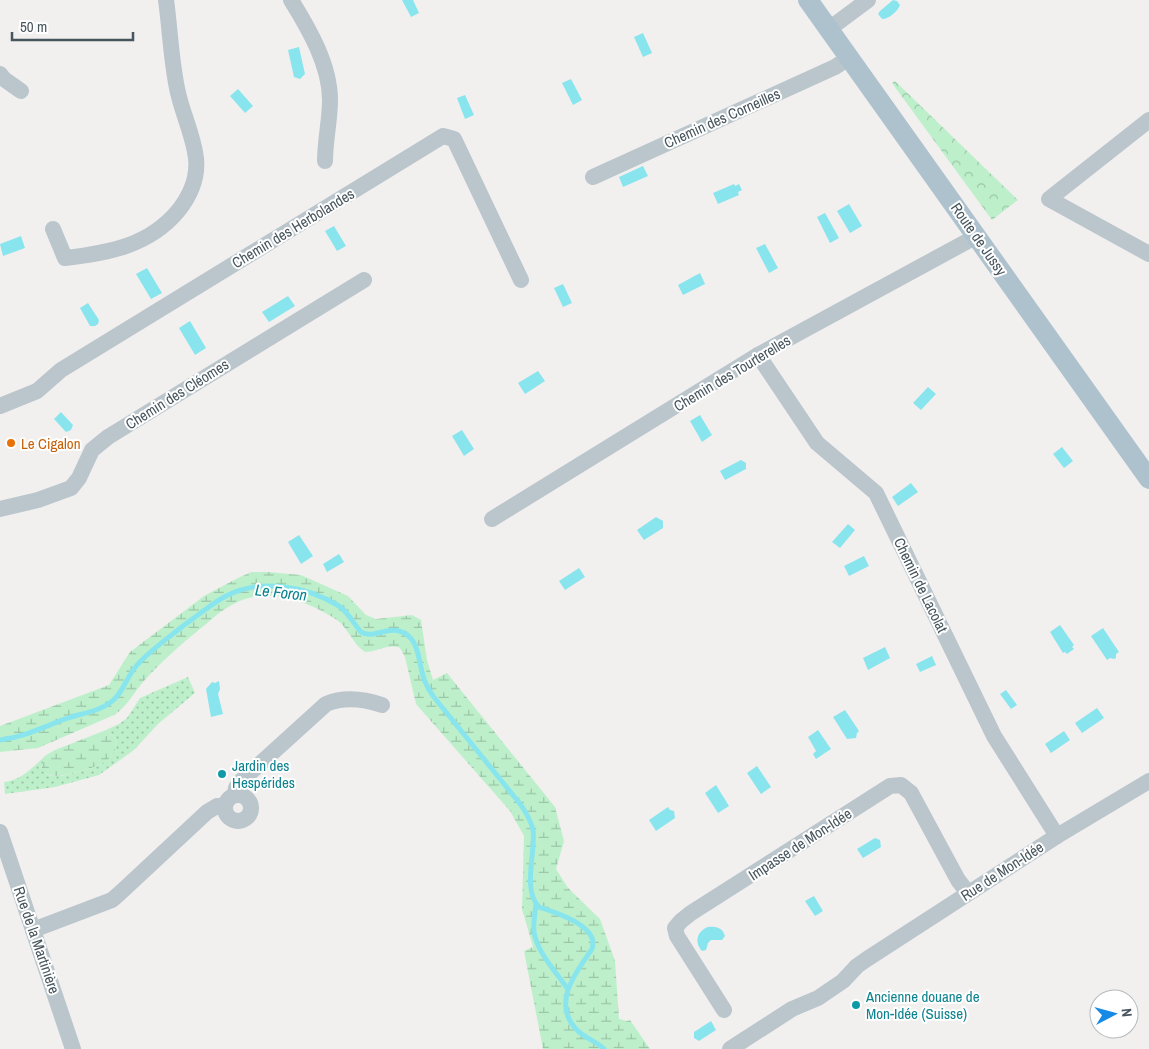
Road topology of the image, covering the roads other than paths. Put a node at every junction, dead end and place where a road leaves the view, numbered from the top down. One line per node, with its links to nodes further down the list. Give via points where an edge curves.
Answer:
1 (166, 0): 12 (street, via 176,86 196,158 194,183 188,197 160,229 129,246 112,251 65,258)
2 (291, 0): 10 (street, via 310,34 327,80 330,108)
3 (808, 0): 5 (main road, Route de Jussy)
4 (868, 0): 5 (street)
5 (829, 29): 6 (main road, Route de Jussy)
6 (849, 58): 11 (street, Chemin des Corneilles); 13 (main road, Route de Jussy)
7 (0, 74): 8 (street)
8 (20, 92)
9 (1149, 120): 14 (street, via 1049,199)
10 (325, 161)
11 (593, 177)
12 (53, 229)
13 (977, 236): 17 (street, Chemin des Tourterelles); 19 (main road, Route de Jussy)
14 (1149, 254)
15 (364, 280): 20 (street, Chemin des Cléomes, via 108,437 92,450 71,488)
16 (521, 280): 18 (street, Chemin des Herbolandes, via 454,139 443,136 61,370 37,391)
17 (758, 355): 21 (street, Chemin des Tourterelles); 25 (street, Chemin de Lacolat, via 816,443 876,493 994,736)
18 (0, 406)
19 (1149, 479)
20 (0, 509)
21 (492, 519)
22 (382, 705): 27 (street, via 351,699 326,704 240,782 230,800 207,812 112,900)
23 (1149, 781): 25 (street, Rue de Mon-Idée)
24 (0, 832): 27 (street, Rue de la Martinière)
25 (1057, 836): 26 (street, Rue de Mon-Idée)
26 (968, 893): 28 (street, Impasse de Mon-Idée, via 911,793 901,785 890,786 691,913 675,928); 30 (street, Rue de Mon-Idée, via 857,966 843,982 792,1009)
27 (33, 930): 29 (street, Rue de la Martinière)
28 (724, 1010)
29 (73, 1049)
30 (730, 1049)

